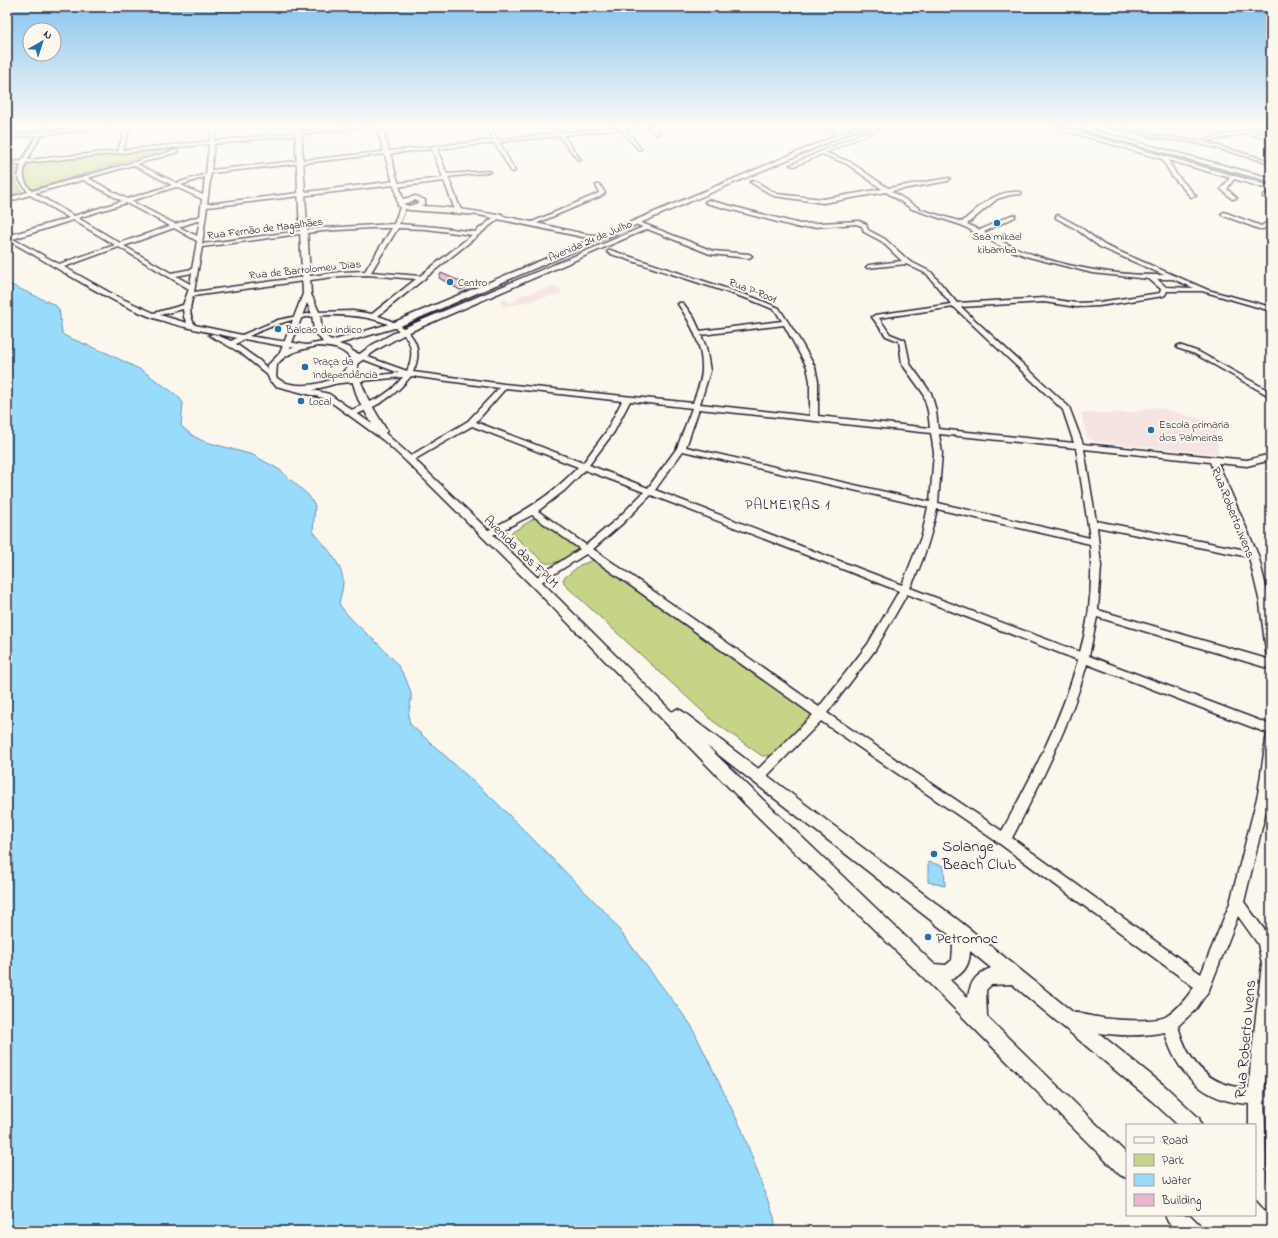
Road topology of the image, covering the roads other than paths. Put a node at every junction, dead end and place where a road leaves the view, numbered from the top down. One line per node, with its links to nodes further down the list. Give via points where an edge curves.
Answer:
1 (23, 184): 21 (street)
2 (64, 184): 21 (street)
3 (95, 184): 30 (street)
4 (180, 184): 16 (street)
5 (206, 184): 26 (street)
6 (301, 184): 23 (street)
7 (411, 184): 17 (street)
8 (448, 184): 37 (street)
9 (729, 184): 43 (street, Avenida 24 de Julho)
10 (763, 184): 20 (street, via 776,195 823,201)
11 (879, 184): 20 (street)
12 (922, 184): 20 (street)
13 (1182, 184): 25 (street)
14 (1228, 184): 28 (street, via 1224,189)
15 (1255, 184): 19 (street)
16 (177, 185): 26 (street); 30 (street)
17 (397, 186): 23 (street); 27 (street); 33 (street)
18 (598, 186): 46 (street, via 602,194)
19 (1271, 188)
20 (888, 190): 48 (street, via 922,212)
21 (31, 193): 29 (street); 44 (street)
22 (1019, 193): 48 (street, via 995,196)
23 (302, 195): 34 (street); 54 (street)
24 (721, 196): 32 (street)
25 (1193, 196)
26 (204, 198): 34 (street)
27 (416, 198): 31 (street); 33 (street, via 405,200)
28 (1234, 198)
29 (7, 200)
30 (128, 201): 44 (street); 49 (street)
31 (423, 201): 35 (street, via 420,206); 36 (street)
32 (704, 203): 63 (street, via 800,226 861,224 866,231 886,243)
33 (402, 205): 35 (street); 50 (street)
34 (204, 206): 41 (street)
35 (413, 208): 36 (street)
36 (440, 208): 37 (street)
37 (458, 210): 39 (street)
38 (1224, 214): 45 (street, via 1261,228)
39 (500, 216): 46 (street); 55 (street)
40 (1012, 216): 53 (street)
41 (202, 217): 49 (street); 58 (street)
42 (1058, 217): 73 (street, via 1102,246)
43 (649, 218): 47 (street, Avenida 24 de Julho); 51 (street, Avenida 24 de Julho, via 659,222)
44 (74, 219): 57 (street); 59 (street)
45 (1271, 222)
46 (533, 223): 52 (street)
47 (637, 223): 51 (street); 56 (street, Avenida 24 de Julho)
48 (963, 224): 53 (street)
49 (175, 226): 58 (street); 59 (street)
50 (396, 226): 54 (street, Rua Fernão de Magalhães, via 355,227); 55 (street, Rua Fernão de Magalhães); 67 (street)
51 (648, 227): 62 (street, via 712,253); 74 (street, Avenida 24 de Julho)
52 (559, 230): 56 (street, via 587,237); 60 (street, via 573,241)
53 (980, 232): 72 (street, via 1012,249 1054,262 1095,271)
54 (302, 233): 58 (street, Rua Fernão de Magalhães); 70 (street)
55 (477, 234): 71 (street)
56 (603, 237): 60 (street, Avenida 24 de Julho)
57 (8, 238): 64 (street)
58 (200, 243): 66 (street)
59 (119, 246): 64 (street); 68 (street)
60 (570, 250): 69 (street, Avenida 24 de Julho)
61 (610, 252): 89 (street, Rua P-R001, via 773,306)
62 (749, 256)
63 (907, 262): 65 (street); 82 (street, via 929,273)
64 (57, 267): 86 (street, via 114,298)
65 (869, 267)
66 (195, 270): 68 (street); 78 (street)
67 (367, 272): 70 (street, Rua de Bartolomeu Dias); 71 (street, Rua de Bartolomeu Dias)
68 (170, 275): 78 (street)
69 (506, 277): 74 (street); 75 (street, Avenida 24 de Julho)
70 (306, 278): 78 (street, Rua de Bartolomeu Dias); 80 (street)
71 (422, 278): 87 (street)
72 (1152, 278): 73 (street); 76 (street)
73 (1176, 278): 79 (street)
74 (518, 283): 77 (street, Avenida 24 de Julho)
75 (490, 284): 77 (street); 90 (street, Avenida 24 de Julho)
76 (1164, 289): 79 (street); 82 (street, via 1163,294 1099,304 1076,305 1044,300)
77 (502, 290): 92 (street, Avenida 24 de Julho)
78 (192, 291): 83 (street)
79 (1206, 291): 84 (street)
80 (306, 294): 85 (street); 88 (street)
81 (682, 304): 93 (street)
82 (954, 305): 117 (street, via 875,318 888,335 902,340 907,365 926,392); 119 (street, via 1066,409)
83 (186, 306): 86 (street); 91 (street, via 187,317)
84 (1271, 309)
85 (316, 314): 87 (street); 88 (street); 96 (street, via 318,331)
86 (153, 315): 91 (street)
87 (373, 316): 90 (street)
88 (298, 317): 94 (street, via 258,329); 97 (street)
89 (785, 323): 93 (street); 115 (street, Rua P-R001, via 810,367 814,381)
90 (395, 324): 92 (street); 96 (street, Avenida 24 de Julho)
91 (193, 327): 94 (street); 95 (street)
92 (404, 331): 102 (street, Avenida 24 de Julho); 104 (street, via 416,347 415,363)
93 (697, 333): 112 (street, via 703,347 706,371)
94 (242, 337): 95 (street); 97 (street)
95 (231, 344): 105 (street, via 254,359)
96 (329, 344): 98 (street); 100 (street, via 346,348)
97 (288, 345): 98 (street); 101 (street)
98 (306, 346): 101 (street)
99 (1179, 347): 110 (street, via 1197,353)
100 (351, 353): 102 (street); 103 (street, Avenida das FPLM)
101 (283, 354): 105 (street, via 273,364)
102 (362, 356): 103 (street, Avenida 24 de Julho); 104 (street)
103 (354, 363): 106 (street, Avenida das FPLM); 107 (street, Avenida 24 de Julho, via 346,373)
104 (410, 374): 106 (street); 108 (street); 113 (street, via 391,393)
105 (270, 375): 109 (street, Avenida das FPLM, via 280,384)
106 (355, 379): 107 (street); 113 (street, Avenida das FPLM)
107 (331, 382): 109 (street, Avenida 24 de Julho, via 310,388)
108 (504, 386): 111 (street); 116 (street)
109 (298, 388): 114 (street, Avenida das FPLM, via 326,396)
110 (1271, 395)
111 (628, 399): 112 (street); 124 (street, via 611,432)
112 (696, 406): 115 (street); 120 (street)
113 (366, 407): 114 (street); 118 (street, Avenida das FPLM)
114 (352, 413): 118 (street, Avenida das FPLM)
115 (814, 418): 117 (street)
116 (471, 424): 122 (street); 124 (street)
117 (935, 432): 119 (street); 126 (street, via 938,473)
118 (386, 438): 122 (street, Avenida das FPLM)
119 (1080, 447): 123 (street); 128 (street)
120 (681, 448): 125 (street); 126 (street)
121 (1271, 457): 123 (street, via 1247,463)
122 (409, 459): 129 (street, Avenida das FPLM)
123 (1213, 460): 132 (street, Rua Roberto Ivens)
124 (585, 467): 125 (street); 127 (street)
125 (650, 491): 131 (street); 134 (street)
126 (935, 506): 130 (street); 134 (street, via 921,555)
127 (532, 511): 129 (street); 131 (street)
128 (1093, 523): 130 (street); 132 (street)
129 (486, 535): 133 (street, Avenida das FPLM)
130 (1095, 542): 135 (street)
131 (587, 549): 133 (street); 140 (street)
132 (1253, 555): 136 (street, Rua Roberto Ivens, via 1265,603)
133 (535, 582): 139 (street, Avenida das FPLM)
134 (906, 590): 137 (street); 140 (street, via 863,660)
135 (1093, 612): 137 (street); 138 (street)
136 (1271, 658)
137 (1084, 660): 141 (street); 144 (street, via 1045,762)
138 (1271, 665)
139 (638, 685): 143 (street); 147 (street, via 750,799)
140 (820, 714): 143 (street); 144 (street)
141 (1271, 730)
142 (1271, 736): 145 (street, via 1264,794)
143 (757, 778): 146 (street)
144 (1004, 840): 149 (street)
145 (1237, 903): 149 (street); 153 (street, Rua Roberto Ivens, via 1264,941 1270,964)
146 (956, 930): 147 (street, via 962,949 962,958 958,965 946,973); 148 (street)
147 (930, 972): 151 (street)
148 (1015, 976): 150 (street); 151 (street, via 1002,974 989,976 981,981 976,990)
149 (1204, 985): 152 (street, via 1191,1004)
150 (1068, 1018): 152 (street, via 1098,1025 1125,1027); 154 (street)
151 (979, 1020): 155 (street)
152 (1170, 1024): 153 (street, via 1174,1043 1183,1062 1194,1074 1209,1085 1230,1094)
153 (1256, 1096): 156 (street, Rua Roberto Ivens)
154 (1191, 1124)
155 (1126, 1167)
156 (1262, 1191)
157 (1176, 1216): 158 (street)
158 (1192, 1231)

